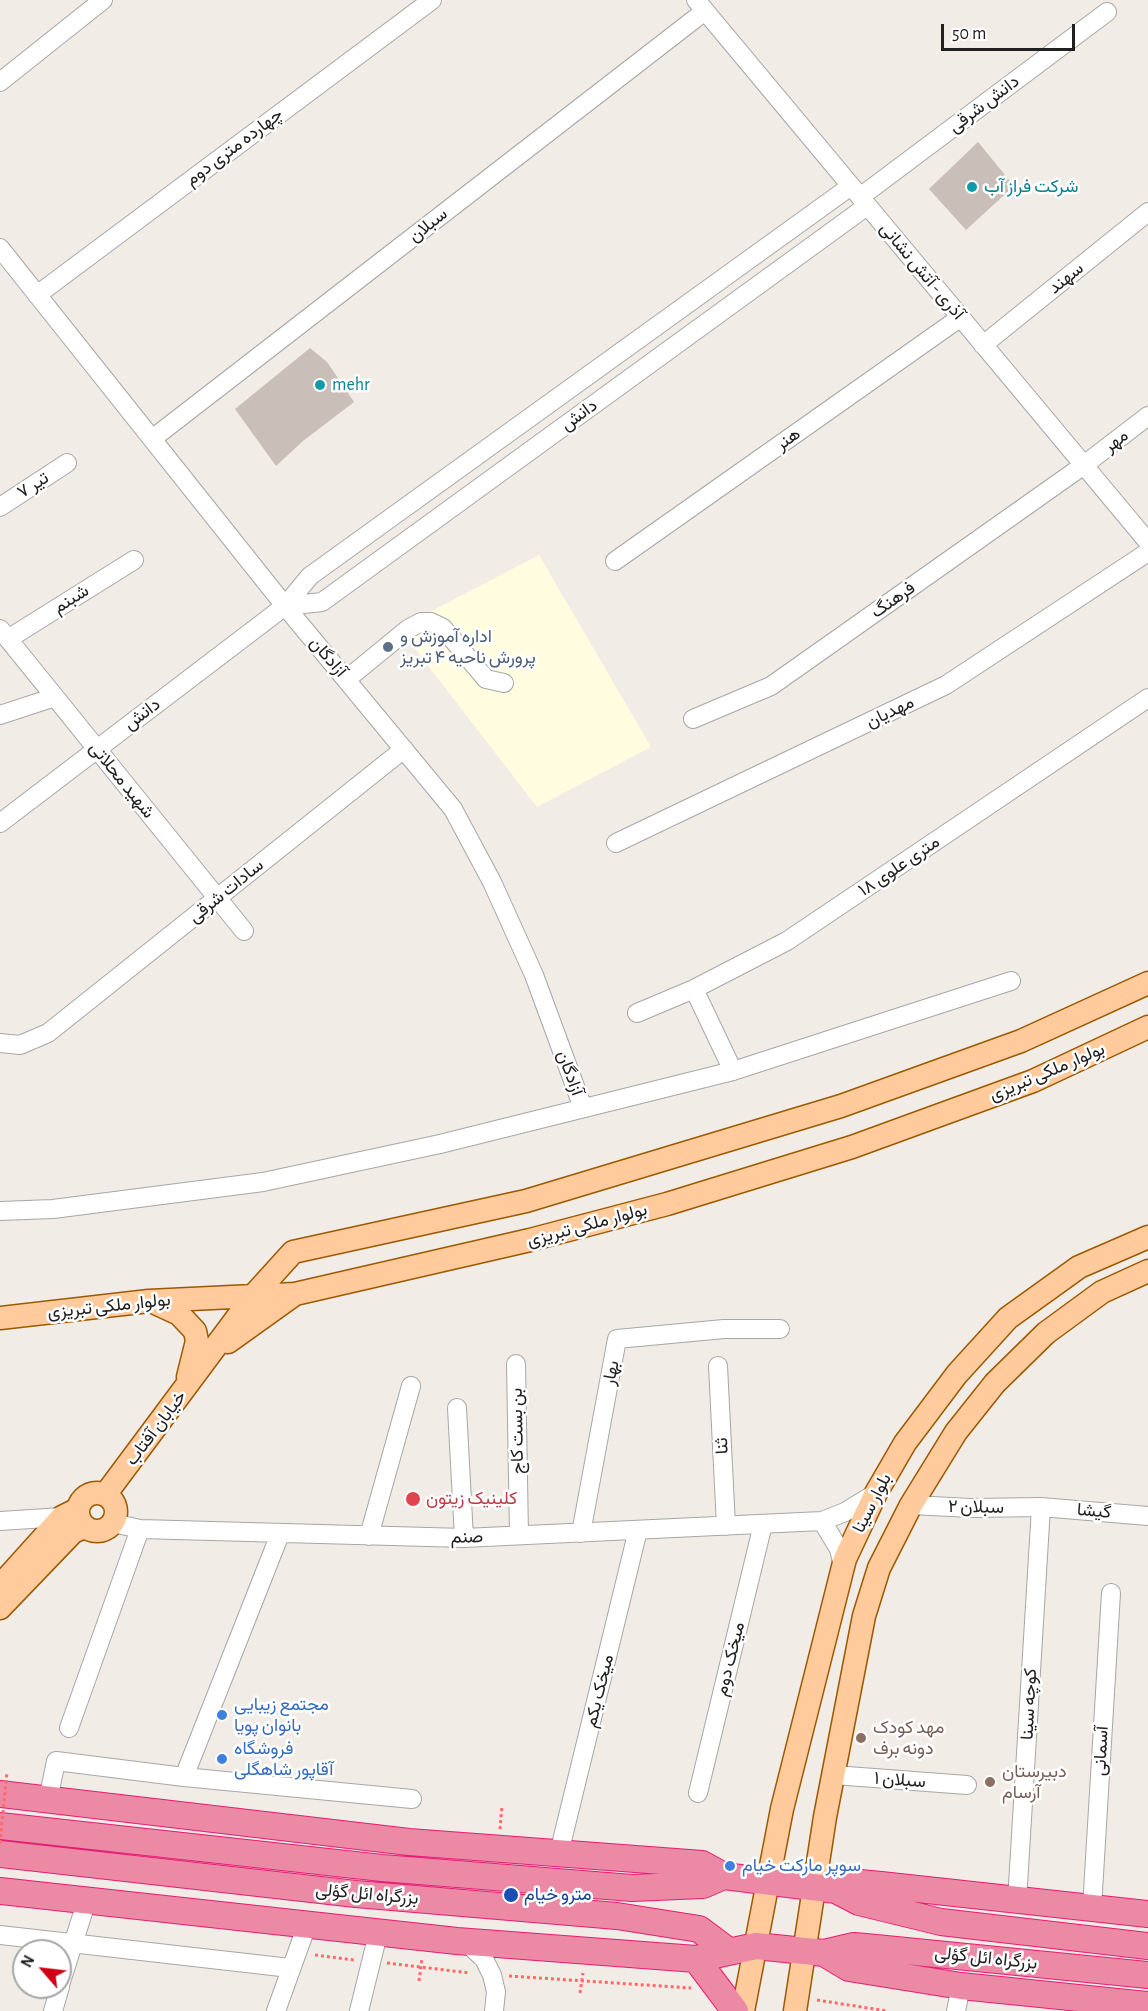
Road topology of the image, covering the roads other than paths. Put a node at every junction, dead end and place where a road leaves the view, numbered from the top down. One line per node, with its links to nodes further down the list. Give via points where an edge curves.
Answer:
1 (104, 0): 5 (street)
2 (432, 0): 9 (street, چهارده متری دوم)
3 (700, 6): 6 (street, آذرى - آتش نشانى); 13 (street, سبلان)
4 (1107, 12): 6 (street, دانش شرقی)
5 (0, 82)
6 (859, 196): 10 (street, آذرى - آتش نشانى); 21 (street, دانش, via 310,576); 21 (street, دانش, via 322,602)
7 (1148, 212): 11 (street, سهند)
8 (0, 248): 9 (street, آزادگان)
9 (37, 295): 13 (street, آزادگان)
10 (961, 317): 11 (street, آذرى - آتش نشانى); 20 (street, هنر)
11 (983, 345): 15 (street, آذرى - آتش نشانى)
12 (1148, 416): 15 (street, مهر)
13 (152, 439): 21 (street, آزادگان)
14 (67, 464): 16 (street, ۷ تیر)
15 (1084, 465): 17 (street, آذرى - آتش نشانى); 28 (street, فرهنگ, via 771,686)
16 (0, 507)
17 (1148, 542)
18 (1148, 552): 32 (street, مهدیان, via 946,685)
19 (134, 560): 22 (street, شبنم)
20 (615, 561)
21 (285, 606): 23 (street, آزادگان); 29 (street, دانش)
22 (4, 634): 25 (street, شهید محلاتی)
23 (347, 679): 24 (street, via 408,629 431,622 443,627 486,679); 30 (street, آزادگان)
24 (504, 683)
25 (55, 697): 27 (street); 29 (street, شهید محلاتی)
26 (1148, 698): 37 (street, ۱۸ متری علوی, via 787,941)
27 (0, 715)
28 (693, 719)
29 (96, 749): 31 (street, دانش); 33 (street, شهید محلاتی)
30 (404, 749): 33 (street, سادات شرقی); 42 (street, آزادگان, via 453,809 492,882 534,975)
31 (0, 823)
32 (616, 843)
33 (217, 898): 34 (street, شهید محلاتی); 40 (street, سادات شرقی, via 48,1033 20,1045)
34 (244, 931)
35 (1011, 981): 41 (street)
36 (1148, 983): 47 (main road, via 1022,1041 842,1106 526,1201 293,1252)
37 (694, 989): 38 (street, ۱۸ متری علوی); 41 (street)
38 (637, 1013)
39 (1148, 1027): 46 (main road, بولوار ملکی تبریزی, via 1034,1081 852,1147 667,1204)
40 (0, 1043)
41 (733, 1071): 42 (street)
42 (583, 1108): 43 (street, via 263,1182 53,1209)
43 (0, 1211)
44 (1148, 1237): 57 (main road, بلوار سینا, via 1079,1267 1008,1318 957,1374 905,1443)
45 (1148, 1271): 59 (main road, بلوار سینا, via 1102,1292 1046,1333 995,1383 956,1432)
46 (295, 1294): 47 (main road, بولوار ملکی تبریزی); 51 (main road)
47 (254, 1295): 48 (main road, بولوار ملکی تبریزی); 51 (main road)
48 (149, 1301): 49 (main road, بولوار ملکی تبریزی); 55 (main road, via 179,1314 195,1331 195,1356)
49 (0, 1318)
50 (780, 1329): 70 (street, بهار, via 724,1329 617,1339)
51 (207, 1360): 55 (main road, خیابان آفتاب)
52 (516, 1364): 72 (street, بن بست کاج)
53 (718, 1366): 67 (street, ثنا)
54 (411, 1386): 73 (street)
55 (185, 1389): 58 (main road, خیابان آفتاب)
56 (457, 1408): 74 (street)
57 (876, 1493): 64 (street); 75 (main road, بلوار سینا)
58 (105, 1495): 62 (main road, via 88,1495); 65 (main road, via 116,1507)
59 (911, 1504): 60 (street, سبلان ۲); 80 (main road, بلوار سینا, via 879,1568 864,1616)
60 (1041, 1507): 61 (street, گیشا); 95 (street, کوچه سینا)
61 (1148, 1516)
62 (75, 1518): 63 (street); 65 (main road, via 103,1531); 76 (main road); 78 (main road, via 73,1532)
63 (0, 1521)
64 (822, 1521): 66 (street, صنم); 75 (street, via 839,1549)
65 (113, 1523): 68 (street, صنم)
66 (763, 1524): 67 (street, صنم); 84 (street, میخک دوم)
67 (726, 1526): 69 (street, صنم)
68 (140, 1529): 71 (street, صنم); 79 (street)
69 (638, 1530): 70 (street, صنم); 88 (street, میخک یکم)
70 (581, 1533): 72 (street, صنم)
71 (279, 1534): 73 (street, صنم); 81 (street)
72 (519, 1535): 74 (street, صنم)
73 (369, 1536): 74 (street, صنم)
74 (464, 1538)
75 (843, 1566): 91 (main road, بلوار سینا)
76 (0, 1586)
77 (1111, 1593): 96 (street, آسمانی)
78 (0, 1608)
79 (69, 1728)
80 (834, 1775): 83 (street, سبلان ۱); 92 (main road, بلوار سینا)
81 (184, 1777): 85 (street); 86 (street, via 56,1761)
82 (3, 1783): 86 (highway)
83 (967, 1785)
84 (698, 1794)
85 (412, 1799)
86 (48, 1800): 88 (highway, via 409,1842)
87 (0, 1826): 90 (highway, بزرگراه ائل گؤلی, via 382,1868 633,1888 703,1885)
88 (559, 1853): 90 (highway, via 702,1864)
89 (0, 1854): 107 (highway, بزرگراه ائل گؤلی, via 356,1894 617,1916 699,1929)
90 (724, 1876): 91 (highway)
91 (767, 1881): 92 (highway); 105 (main road, بلوار سینا)
92 (824, 1888): 95 (highway, via 860,1883); 98 (highway, بزرگراه ائل گؤلی, via 859,1902); 108 (main road, بلوار سینا)
93 (0, 1891): 94 (highway)
94 (87, 1900): 99 (highway); 104 (street)
95 (1017, 1901): 96 (highway)
96 (1092, 1908): 97 (highway)
97 (1148, 1914)
98 (940, 1922): 106 (highway, بزرگراه ائل گؤلی); 109 (highway, via 929,1935 928,1945)
99 (307, 1925): 100 (highway); 111 (street)
100 (378, 1934): 103 (highway); 117 (street)
101 (0, 1935): 102 (street)
102 (36, 1939)
103 (457, 1941): 110 (highway); 118 (street, via 468,1944 484,1959 496,1992)
104 (72, 1943): 111 (street)
105 (756, 1946): 107 (highway); 108 (highway); 120 (main road, بلوار سینا)
106 (1148, 1946)
107 (727, 1950): 110 (highway)
108 (814, 1952): 109 (highway, بزرگراه ائل گؤلی, via 854,1946); 113 (highway, via 849,1968); 114 (main road, بلوار سینا)
109 (935, 1952): 112 (highway, بزرگراه ائل گؤلی)
110 (696, 1959): 119 (highway)
111 (290, 1968): 116 (street)
112 (1148, 1975)
113 (961, 1986): 115 (highway); 121 (street)
114 (796, 2004)
115 (1148, 2005)
116 (276, 2011)
117 (359, 2011)
118 (494, 2011)
119 (735, 2011)
120 (743, 2011)
121 (956, 2011)

